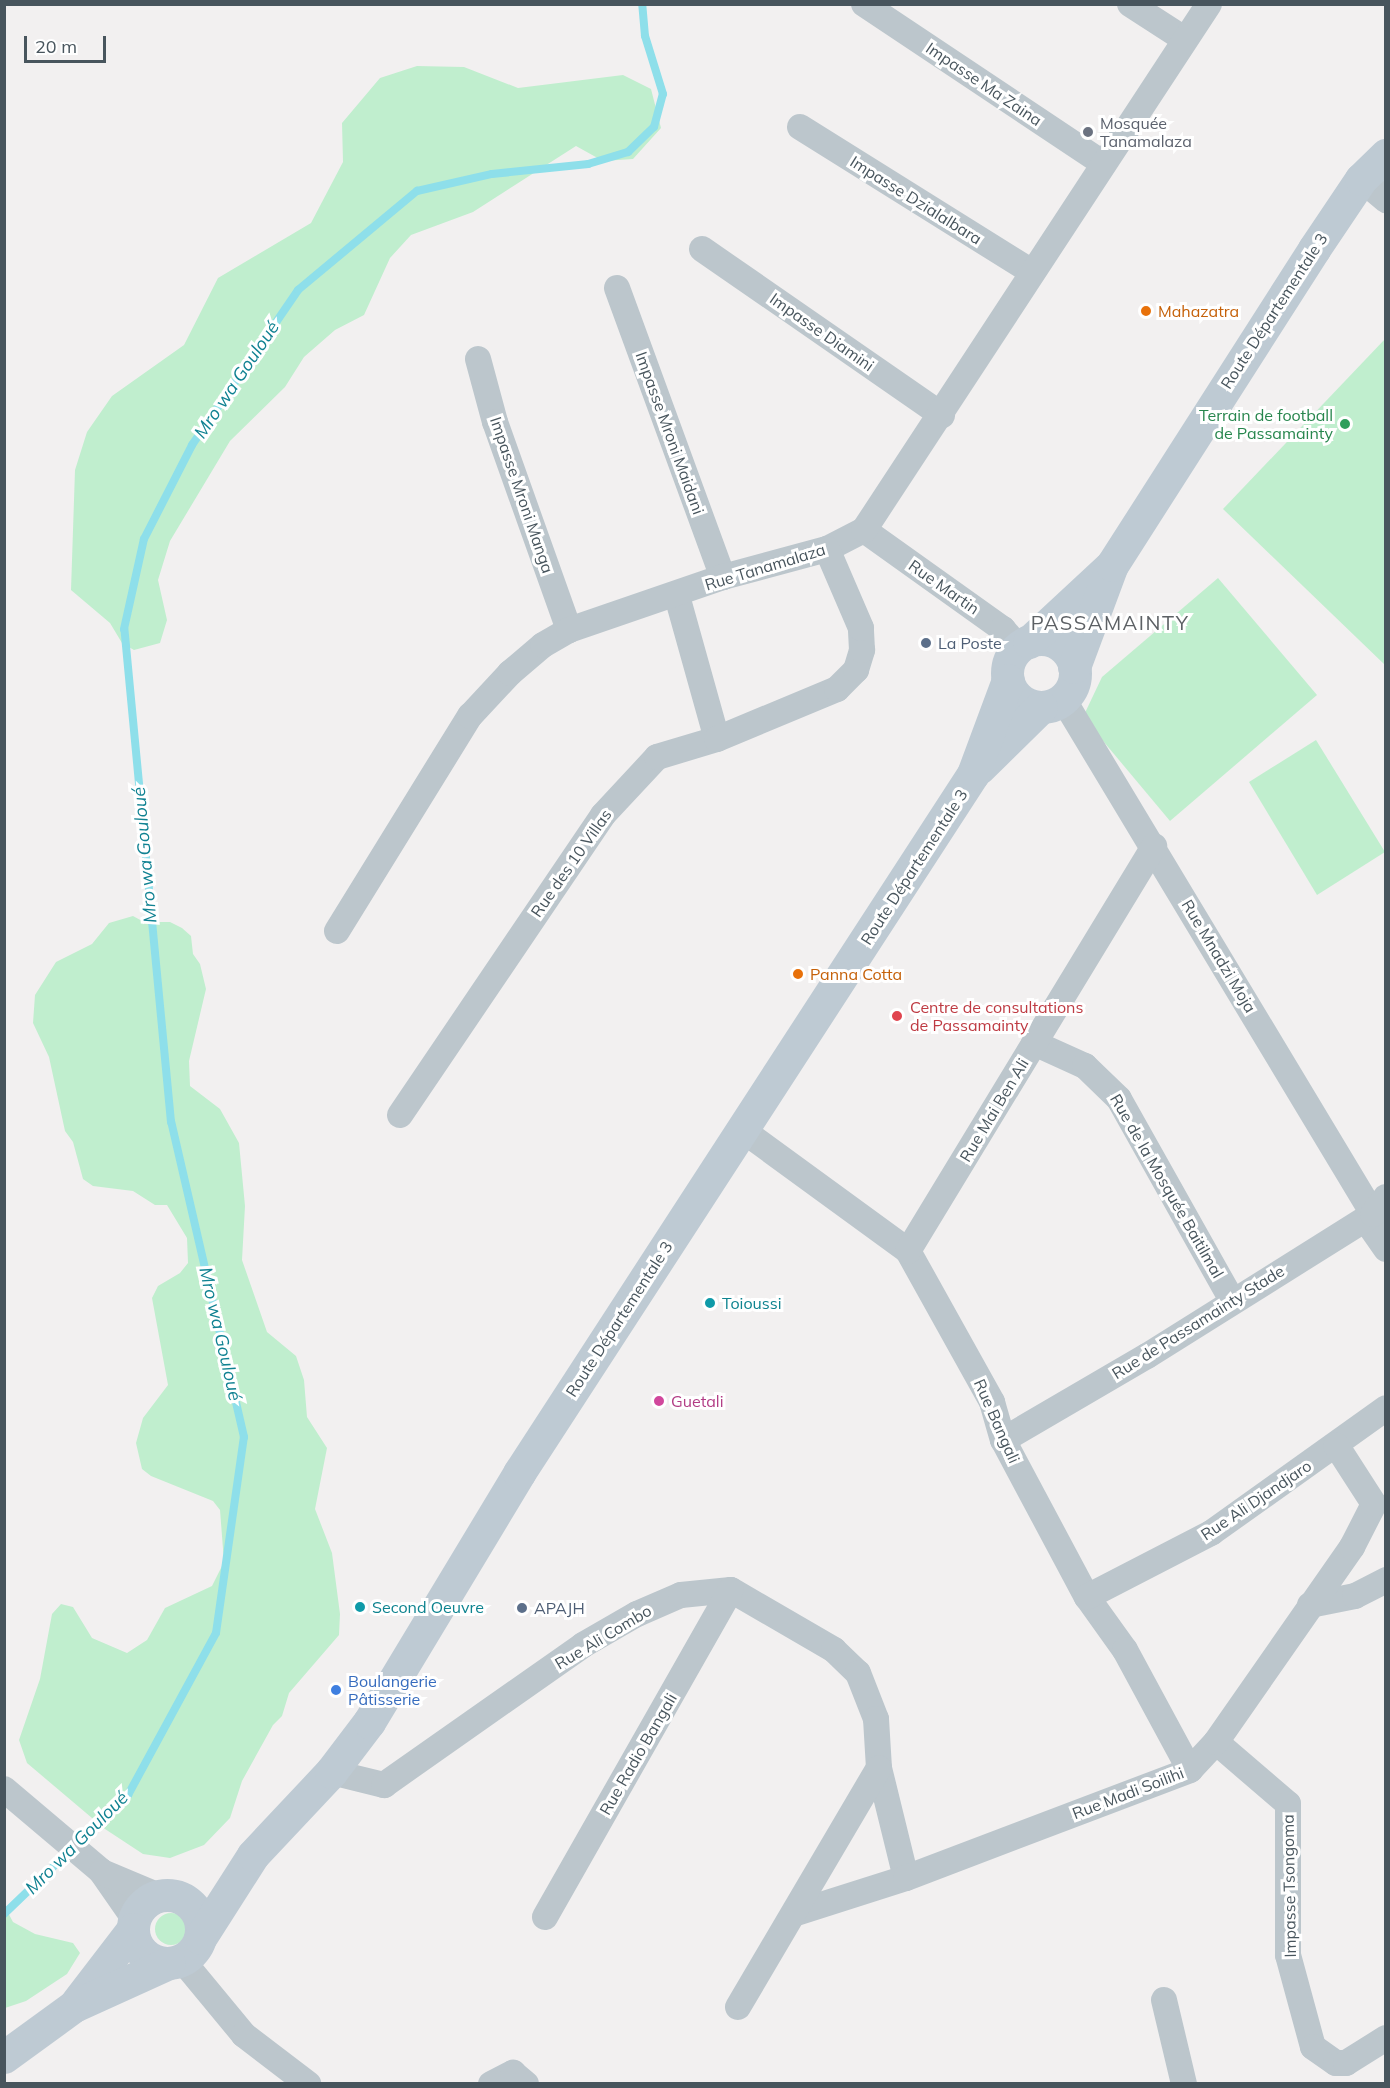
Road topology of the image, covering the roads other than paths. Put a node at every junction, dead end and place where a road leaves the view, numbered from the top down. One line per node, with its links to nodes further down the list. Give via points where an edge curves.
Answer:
1 (864, 4): 7 (street, Impasse Ma Zaina)
2 (1130, 4): 4 (street)
3 (1209, 4): 4 (street, Rue Tanamalaza)
4 (1184, 39): 7 (street, Rue Tanamalaza)
5 (800, 127): 11 (street, Impasse Dzialalbara)
6 (1386, 155): 8 (main road, Route Départementale 3)
7 (1104, 164): 11 (street, Rue Tanamalaza)
8 (1361, 178): 9 (street); 17 (main road, Route Départementale 3)
9 (1386, 200)
10 (702, 249): 14 (street, Impasse Diamini)
11 (1032, 272): 14 (street, Rue Tanamalaza)
12 (617, 288): 18 (street, Impasse Mroni Maidani)
13 (478, 359): 20 (street, Impasse Mroni Manga, via 495,422)
14 (942, 415): 15 (street, Rue Tanamalaza)
15 (864, 530): 16 (street, Rue Tanamalaza); 21 (street, Rue Martin)
16 (827, 549): 18 (street, Rue Tanamalaza); 25 (street, Rue des 10 Villas, via 861,628 862,650 856,670 837,689)
17 (1112, 565): 21 (main road, Route Départementale 3); 22 (main road, Route Départementale 3)
18 (723, 577): 19 (street, Rue Tanamalaza)
19 (677, 596): 20 (street, Rue Tanamalaza); 25 (street)
20 (569, 630): 28 (street, Rue Tanamalaza, via 510,673 470,717)
21 (1024, 645): 22 (main road, via 1052,641 1070,656); 23 (main road, via 1007,668)
22 (1074, 667): 24 (main road, via 1071,690)
23 (1008, 680): 24 (main road, via 1020,700); 26 (main road, Route Départementale 3)
24 (1052, 703): 26 (main road, Route Départementale 3); 27 (street, Rue Mnadzi Moja)
25 (717, 740): 30 (street, Rue des 10 Villas, via 657,757 603,815)
26 (973, 774): 31 (main road, Route Départementale 3)
27 (1154, 846): 29 (street, Rue Mai Ben Ali); 32 (street, Rue Mnadzi Moja)
28 (337, 931)
29 (1034, 1043): 34 (street, Rue Mai Ben Ali); 35 (street, Rue de la Mosquée Baitilmal, via 1085,1066 1119,1099)
30 (400, 1116)
31 (741, 1130): 34 (street, Rue Bangali); 46 (main road, Route Départementale 3, via 519,1473 369,1722)
32 (1379, 1206): 33 (street, Rue Mnadzi Moja, via 1370,1226); 35 (street, Rue de Passamainty Stade)
33 (1386, 1249)
34 (908, 1251): 37 (street, Rue Bangali, via 992,1402)
35 (1232, 1300): 37 (street, Rue de Passamainty Stade, via 1147,1356)
36 (1386, 1408): 38 (street, Rue Ali Djandjaro)
37 (1003, 1440): 41 (street, Rue Bangali)
38 (1336, 1444): 41 (street, Rue Ali Djandjaro, via 1211,1533); 42 (street, Rue Madi Soilihi, via 1374,1504 1352,1547)
39 (1386, 1580): 42 (street, via 1355,1596)
40 (731, 1590): 44 (street, via 834,1650 858,1673 876,1719); 46 (street, Rue Ali Combo, via 681,1595 637,1614 584,1645 384,1785); 53 (street, Rue Radio Bangali)
41 (1087, 1597): 45 (street, Rue Bangali, via 1125,1650)
42 (1310, 1605): 43 (street, Rue Madi Soilihi)
43 (1216, 1742): 45 (street, Rue Madi Soilihi); 59 (street, Impasse Tsongoma, via 1288,1804 1288,1955 1314,2046 1336,2063 1346,2063)
44 (879, 1768): 50 (street); 52 (street)
45 (1190, 1770): 50 (street, Rue Madi Soilihi)
46 (332, 1772): 48 (main road, Route Départementale 3)
47 (8, 1791): 49 (street)
48 (254, 1855): 51 (main road, Route Départementale 3, via 217,1878); 55 (main road, Route Départementale 3)
49 (101, 1871): 51 (street); 54 (street)
50 (906, 1878): 52 (street, Rue Madi Soilihi)
51 (168, 1896): 54 (main road, via 143,1905); 55 (main road, via 194,1908 199,1917)
52 (796, 1913): 58 (street)
53 (544, 1917)
54 (134, 1925): 55 (main road, via 135,1940 148,1957); 57 (main road)
55 (184, 1954): 57 (main road); 61 (street, via 244,2035)
56 (1164, 2000): 65 (street)
57 (74, 2006): 60 (main road)
58 (738, 2007)
59 (1386, 2038)
60 (4, 2057)
61 (284, 2076): 62 (street)
62 (308, 2084)
63 (491, 2084): 64 (street, via 513,2073)
64 (526, 2084)
65 (1184, 2084)

